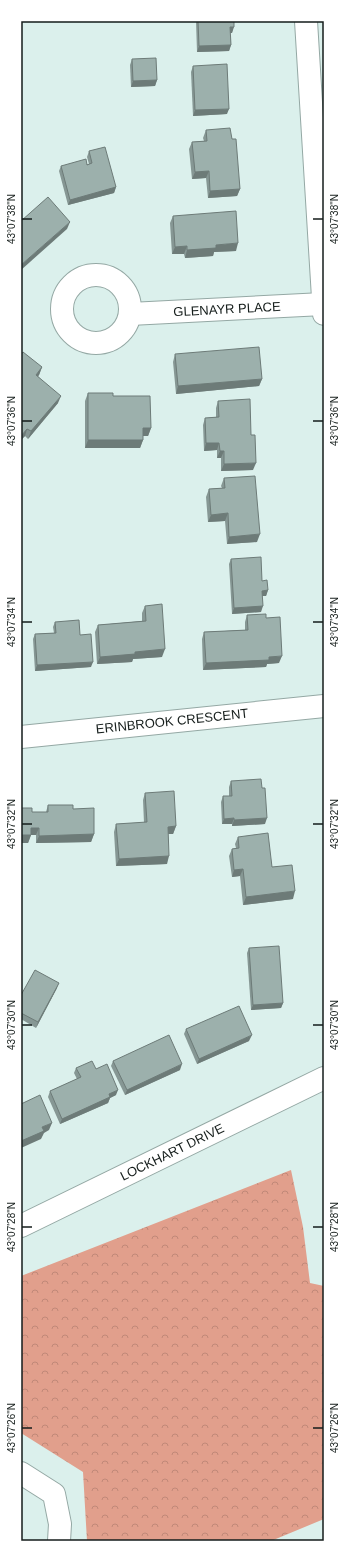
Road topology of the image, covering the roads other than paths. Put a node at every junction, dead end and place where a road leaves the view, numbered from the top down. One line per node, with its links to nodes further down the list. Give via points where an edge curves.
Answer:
1 (306, 21): 2 (street)
2 (324, 309): 3 (street, GLENAYR PLACE)
3 (130, 314)
4 (324, 706): 5 (street, ERINBROOK CRESCENT)
5 (21, 737)
6 (324, 1078): 7 (street, LOCKHART DRIVE)
7 (21, 1226)
8 (21, 1473): 9 (street, via 54,1494 60,1524)
9 (59, 1541)

